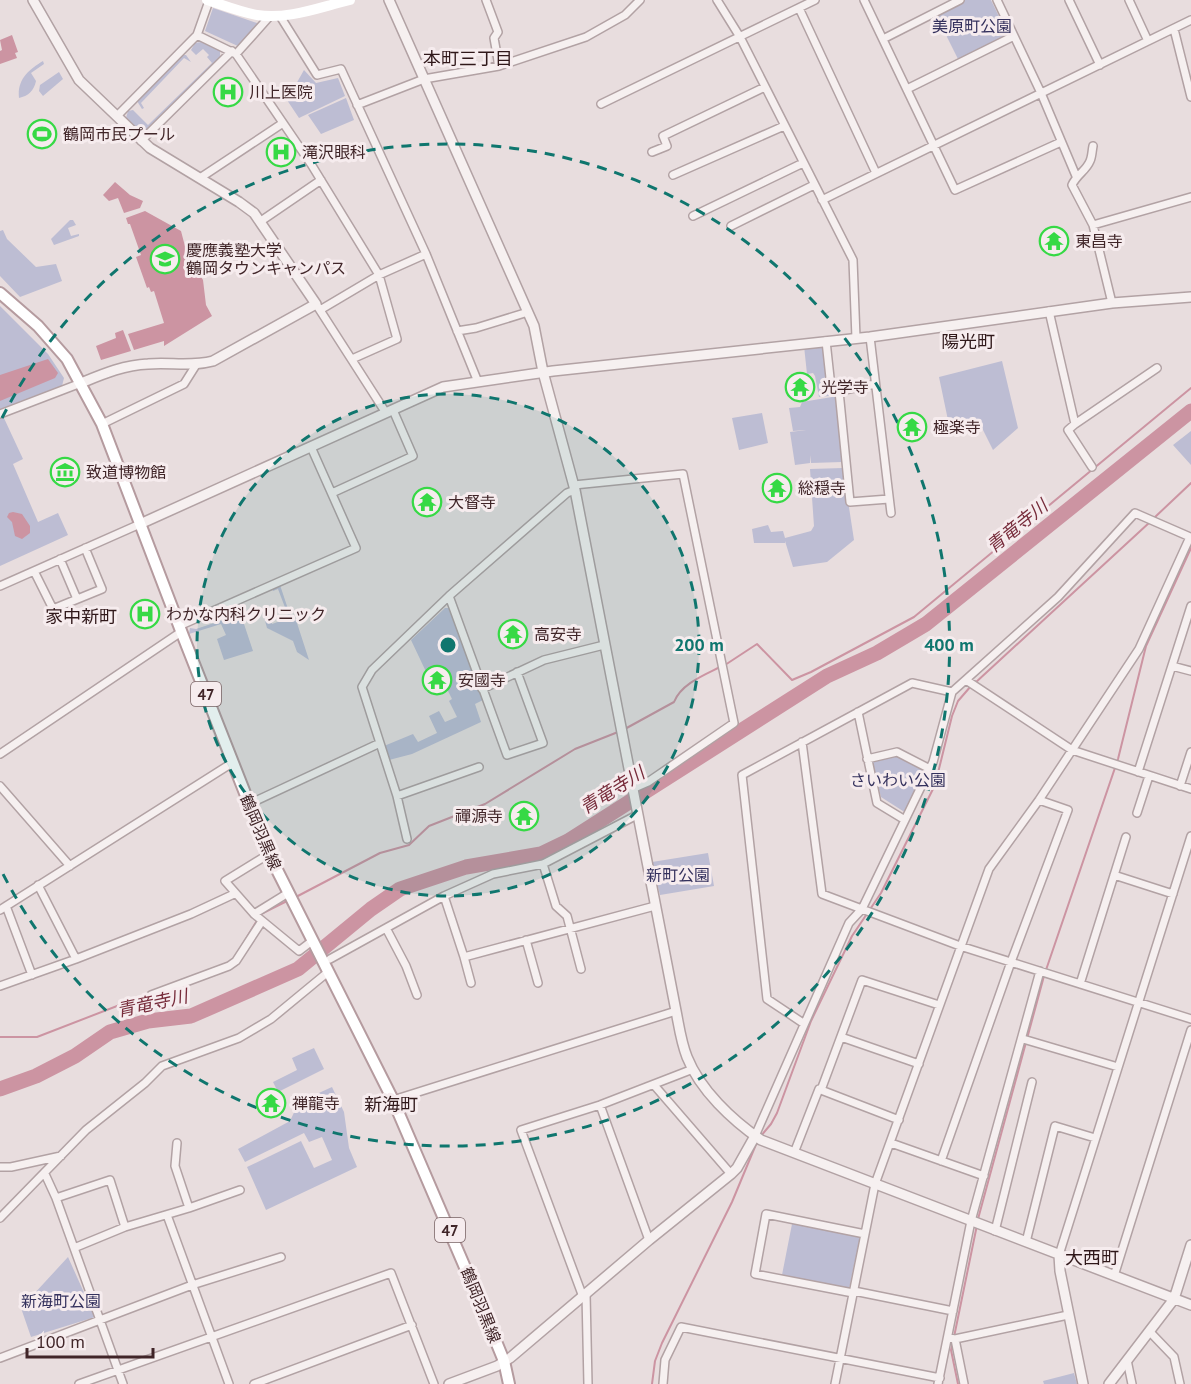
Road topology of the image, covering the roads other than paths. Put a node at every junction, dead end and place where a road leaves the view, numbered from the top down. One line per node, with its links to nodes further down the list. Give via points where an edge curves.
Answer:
1 (33, 0): 33 (street, via 80,80)
2 (208, 0): 15 (main road, via 247,13); 18 (street)
3 (350, 0): 15 (main road)
4 (389, 0): 26 (street)
5 (486, 0): 25 (street, via 498,33 494,38)
6 (640, 0): 25 (street, via 625,15 586,37)
7 (717, 0): 20 (street)
8 (815, 0): 14 (street)
9 (864, 0): 21 (street)
10 (960, 0): 21 (street)
11 (997, 0): 19 (street)
12 (1069, 0): 24 (street)
13 (1129, 0): 22 (street)
14 (799, 8): 20 (street); 42 (street)
15 (275, 16): 23 (street); 32 (street, via 316,75 341,69)
16 (1191, 20): 17 (street)
17 (1174, 28): 22 (street); 30 (street)
18 (197, 34): 23 (street); 33 (street)
19 (1014, 36): 28 (street); 29 (street)
20 (740, 37): 27 (street); 31 (street)
21 (883, 39): 28 (street)
22 (1148, 41): 24 (street)
23 (234, 52): 34 (street); 36 (street)
24 (1100, 65): 29 (street)
25 (499, 66): 26 (street)
26 (424, 79): 32 (street); 61 (street)
27 (765, 87): 35 (street); 40 (street, via 663,136 667,146)
28 (907, 89): 38 (street)
29 (1041, 93): 37 (street); 38 (street)
30 (1191, 97)
31 (601, 104)
32 (357, 105): 54 (street)
33 (117, 117): 36 (street)
34 (283, 123): 45 (street); 46 (street)
35 (784, 126): 41 (street); 43 (street)
36 (141, 141): 45 (street)
37 (1061, 142): 38 (street, via 955,190); 44 (street)
38 (934, 145): 42 (street)
39 (1093, 146): 44 (street, via 1091,161)
40 (652, 152)
41 (803, 164): 47 (street); 50 (street)
42 (876, 173): 49 (street)
43 (673, 175)
44 (1076, 176): 52 (street, via 1072,185)
45 (200, 178): 51 (street, via 239,201)
46 (321, 180): 51 (street); 55 (street)
47 (814, 184): 49 (street); 53 (street)
48 (1191, 197): 52 (street)
49 (822, 200): 64 (street, via 853,260)
50 (693, 216)
51 (261, 221): 59 (street)
52 (1093, 225): 58 (street)
53 (731, 226)
54 (426, 254): 55 (street); 62 (street)
55 (379, 275): 59 (street); 66 (street, via 397,339)
56 (0, 293): 71 (main road, 鶴岡羽黒線 / 47, via 48,337)
57 (1191, 297): 58 (street)
58 (1112, 303): 60 (street)
59 (318, 307): 66 (street); 67 (street, via 218,360)
60 (1049, 311): 63 (street); 77 (street)
61 (528, 312): 62 (street); 69 (street)
62 (457, 331): 70 (street)
63 (870, 337): 64 (street); 72 (street)
64 (856, 338): 65 (street)
65 (826, 341): 69 (street); 73 (street, via 831,387)
66 (352, 359): 74 (street)
67 (196, 365): 71 (street, via 133,365); 76 (street, via 184,384)
68 (1158, 368): 77 (street)
69 (543, 372): 70 (street); 80 (street)
70 (478, 382): 74 (street, via 443,387)
71 (81, 383): 75 (street); 76 (main road, 鶴岡羽黒線 / 47)
72 (875, 384): 73 (street); 82 (street)
73 (839, 391): 82 (street, via 850,502)
74 (390, 412): 78 (street); 81 (street, via 413,456)
75 (0, 414)
76 (102, 424): 84 (main road, 鶴岡羽黒線 / 47)
77 (1075, 424): 79 (street, via 1068,430)
78 (311, 447): 81 (street); 84 (street)
79 (1092, 467)
80 (575, 488): 92 (street); 96 (street); 117 (street, via 683,474 734,723)
81 (332, 493): 95 (street, via 356,548)
82 (889, 499): 83 (street)
83 (891, 513)
84 (140, 524): 86 (street); 95 (main road, 鶴岡羽黒線 / 47)
85 (1190, 536): 87 (street); 100 (street, via 1135,513 1058,597)
86 (85, 548): 89 (street); 93 (street, via 102,589)
87 (1183, 553): 88 (street); 106 (street, via 1139,649)
88 (1191, 556)
89 (60, 559): 90 (street); 93 (street)
90 (34, 571): 91 (street); 93 (street, via 53,609)
91 (0, 586)
92 (449, 596): 101 (street); 105 (street, via 372,670 362,687)
93 (77, 599)
94 (1191, 606): 97 (street)
95 (180, 629): 108 (street); 110 (main road, 鶴岡羽黒線 / 47)
96 (604, 645): 99 (street, via 544,660); 117 (street)
97 (1172, 666): 98 (street); 113 (street)
98 (1191, 671)
99 (517, 672): 101 (street); 101 (street, via 543,743 507,755)
100 (966, 680): 102 (street); 106 (street)
101 (482, 689)
102 (952, 693): 103 (street, via 912,683); 112 (street)
103 (858, 712): 104 (street); 109 (street)
104 (802, 742): 139 (street, via 822,894); 165 (street, via 742,775 767,999)
105 (380, 743): 119 (street); 121 (street)
106 (1072, 750): 113 (street); 120 (street)
107 (1191, 752): 116 (street)
108 (0, 754)
109 (867, 759): 112 (street, via 897,752); 124 (street, via 877,803)
110 (232, 763): 121 (main road, 鶴岡羽黒線 / 47); 130 (street)
111 (479, 767): 119 (street)
112 (930, 769): 124 (street)
113 (1138, 772): 114 (street)
114 (1149, 776): 116 (street); 122 (street)
115 (0, 786): 130 (street)
116 (1180, 786): 118 (street)
117 (632, 789): 123 (street)
118 (1191, 789)
119 (397, 796): 127 (street)
120 (1038, 800): 146 (street, via 988,869); 150 (street, via 1068,810)
121 (249, 804): 128 (main road, 鶴岡羽黒線 / 47)
122 (1137, 813)
123 (637, 815): 129 (street); 137 (street)
124 (905, 820): 139 (street)
125 (1191, 836): 135 (street)
126 (1126, 837): 131 (street)
127 (407, 839)
128 (269, 854): 133 (main road, 鶴岡羽黒線 / 47); 134 (street, via 225,881)
129 (543, 864): 136 (street, via 493,874); 143 (street, via 556,906 567,916)
130 (70, 866): 132 (street)
131 (1114, 875): 135 (street); 157 (street)
132 (38, 885): 138 (street); 149 (street)
133 (288, 893): 140 (street); 144 (main road, 鶴岡羽黒線 / 47)
134 (234, 894): 140 (street); 149 (street)
135 (1173, 894): 161 (street)
136 (444, 896): 142 (street); 147 (street)
137 (655, 906): 143 (street); 163 (street)
138 (3, 908): 154 (street)
139 (862, 909): 146 (street); 165 (street, via 849,923)
140 (254, 914): 141 (street)
141 (262, 921): 144 (street, via 299,951); 159 (street, via 229,966)
142 (386, 928): 148 (street); 160 (street)
143 (570, 928): 145 (street); 151 (street)
144 (310, 937): 153 (main road, 鶴岡羽黒線 / 47)
145 (526, 940): 147 (street); 155 (street)
146 (960, 946): 150 (street); 162 (street)
147 (464, 957): 156 (street)
148 (330, 958)
149 (76, 959): 154 (street)
150 (1011, 962): 152 (street); 184 (street)
151 (581, 969)
152 (1040, 971): 157 (street); 168 (street)
153 (328, 972): 175 (main road, 鶴岡羽黒線 / 47); 183 (street, via 239,1038 162,1066)
154 (32, 975): 158 (street)
155 (537, 982)
156 (471, 983)
157 (1080, 984): 161 (street)
158 (0, 986)
159 (151, 995)
160 (417, 995)
161 (1139, 1002): 164 (street); 170 (street)
162 (939, 1005): 167 (street, via 862,980); 169 (street)
163 (676, 1011): 171 (street, via 684,1049); 175 (street)
164 (1191, 1019)
165 (803, 1023): 178 (street)
166 (1191, 1030): 206 (street)
167 (841, 1037): 169 (street); 174 (street)
168 (1023, 1039): 170 (street); 188 (street)
169 (919, 1064): 177 (street)
170 (1118, 1067): 179 (street)
171 (693, 1069): 173 (street); 178 (street, via 707,1090)
172 (1032, 1082): 197 (street)
173 (654, 1085): 176 (street); 187 (street)
174 (821, 1090): 177 (street); 182 (street)
175 (393, 1100): 222 (main road, 鶴岡羽黒線 / 47)
176 (600, 1105): 199 (street); 209 (street, via 521,1130)
177 (899, 1120): 181 (street)
178 (755, 1136): 182 (street); 187 (street)
179 (1095, 1138): 200 (street, via 1055,1126); 203 (street)
180 (177, 1143): 192 (street, via 175,1166)
181 (891, 1143): 184 (street); 189 (street)
182 (794, 1153): 189 (street)
183 (61, 1156): 185 (street); 186 (street)
184 (941, 1161): 188 (street)
185 (0, 1167)
186 (45, 1174): 191 (street); 194 (street)
187 (731, 1174): 199 (street)
188 (984, 1176): 195 (street)
189 (875, 1184): 195 (street); 198 (street)
190 (240, 1190): 192 (street)
191 (56, 1198): 196 (street, via 110,1180); 202 (street)
192 (189, 1208): 193 (street)
193 (167, 1215): 196 (street); 207 (street)
194 (0, 1218)
195 (971, 1221): 197 (street); 212 (street)
196 (125, 1227): 202 (street)
197 (995, 1230): 200 (street)
198 (865, 1234): 208 (street); 208 (street, via 766,1214 762,1234 755,1274)
199 (649, 1240): 209 (street)
200 (1026, 1242): 203 (street)
201 (1191, 1245): 205 (street)
202 (74, 1248): 214 (street)
203 (1059, 1255): 206 (street); 213 (street)
204 (281, 1257): 207 (street)
205 (1187, 1272): 210 (street)
206 (1114, 1276): 210 (street)
207 (192, 1285): 214 (street); 217 (street)
208 (854, 1292): 212 (street); 220 (street)
209 (584, 1295): 222 (street); 232 (street)
210 (1174, 1299): 211 (street); 216 (street)
211 (1191, 1305)
212 (953, 1311): 218 (street)
213 (1068, 1315): 218 (street); 236 (street)
214 (100, 1321): 219 (street); 223 (street)
215 (412, 1325): 217 (street, via 391,1273); 228 (street); 229 (street)
216 (1150, 1332): 221 (street); 239 (street, via 1174,1357)
217 (211, 1336): 223 (street); 227 (street)
218 (951, 1338): 224 (street); 235 (street)
219 (0, 1358)
220 (840, 1358): 224 (street); 233 (street, via 681,1327 665,1360); 234 (street)
221 (1127, 1360): 237 (street); 238 (street)
222 (504, 1361): 230 (street); 231 (main road, 鶴岡羽黒線 / 47)
223 (118, 1370): 225 (street); 226 (street)
224 (939, 1381)
225 (79, 1384)
226 (123, 1384)
227 (229, 1384)
228 (254, 1384)
229 (434, 1384)
230 (449, 1384)
231 (509, 1384)
232 (588, 1384)
233 (663, 1384)
234 (836, 1384)
235 (964, 1384)
236 (1083, 1384)
237 (1109, 1384)
238 (1132, 1384)
239 (1180, 1384)

